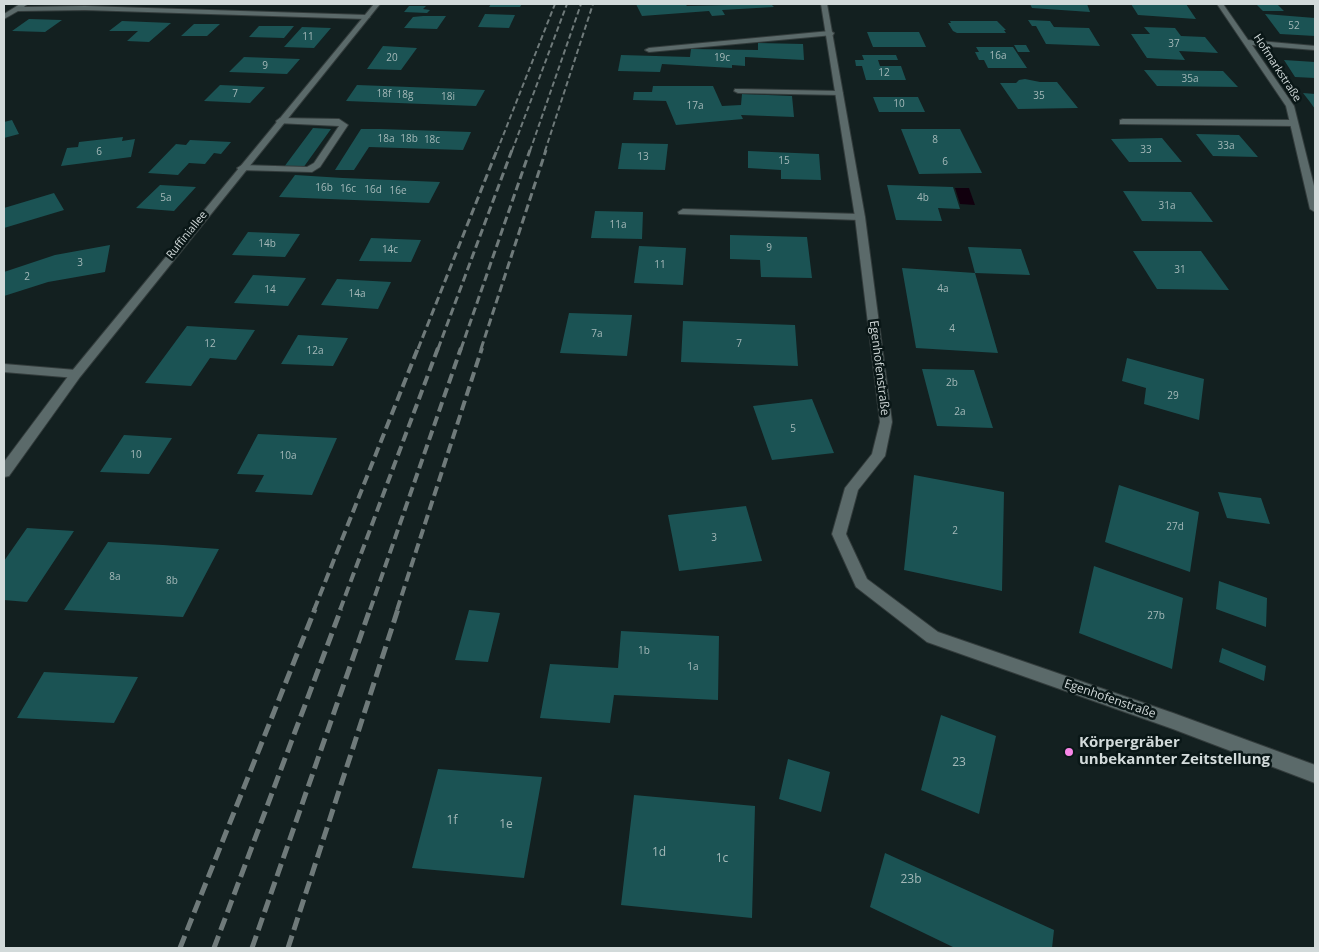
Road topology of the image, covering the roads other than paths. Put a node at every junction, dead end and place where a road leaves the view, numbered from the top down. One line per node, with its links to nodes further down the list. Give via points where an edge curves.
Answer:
1 (24, 4): 5 (street)
2 (377, 4): 7 (street, Ruffiniallee)
3 (824, 4): 8 (street, Egenhofenstraße)
4 (1220, 4): 9 (street, Hofmarkstraße)
5 (17, 9): 6 (street); 7 (street, via 85,8)
6 (4, 17)
7 (366, 17): 14 (street, Ruffiniallee)
8 (830, 33): 11 (street); 13 (street, Egenhofenstraße)
9 (1247, 42): 10 (street); 16 (street, Hofmarkstraße, via 1290,106)
10 (1315, 48)
11 (649, 50)
12 (738, 91): 13 (street)
13 (839, 93): 20 (street, Egenhofenstraße)
14 (280, 121): 17 (street, Ruffiniallee); 17 (street, via 339,122 344,125 317,165 309,170)
15 (1123, 122): 16 (street)
16 (1294, 123): 18 (street, Hofmarkstraße)
17 (242, 168): 22 (street, Ruffiniallee)
18 (1315, 209)
19 (683, 212): 20 (street)
20 (860, 217): 24 (street, Egenhofenstraße, via 886,422 878,456 852,488 839,534 861,583 933,637)
21 (4, 368): 22 (street)
22 (76, 374): 23 (street, Ruffiniallee)
23 (4, 472)
24 (1315, 774)

